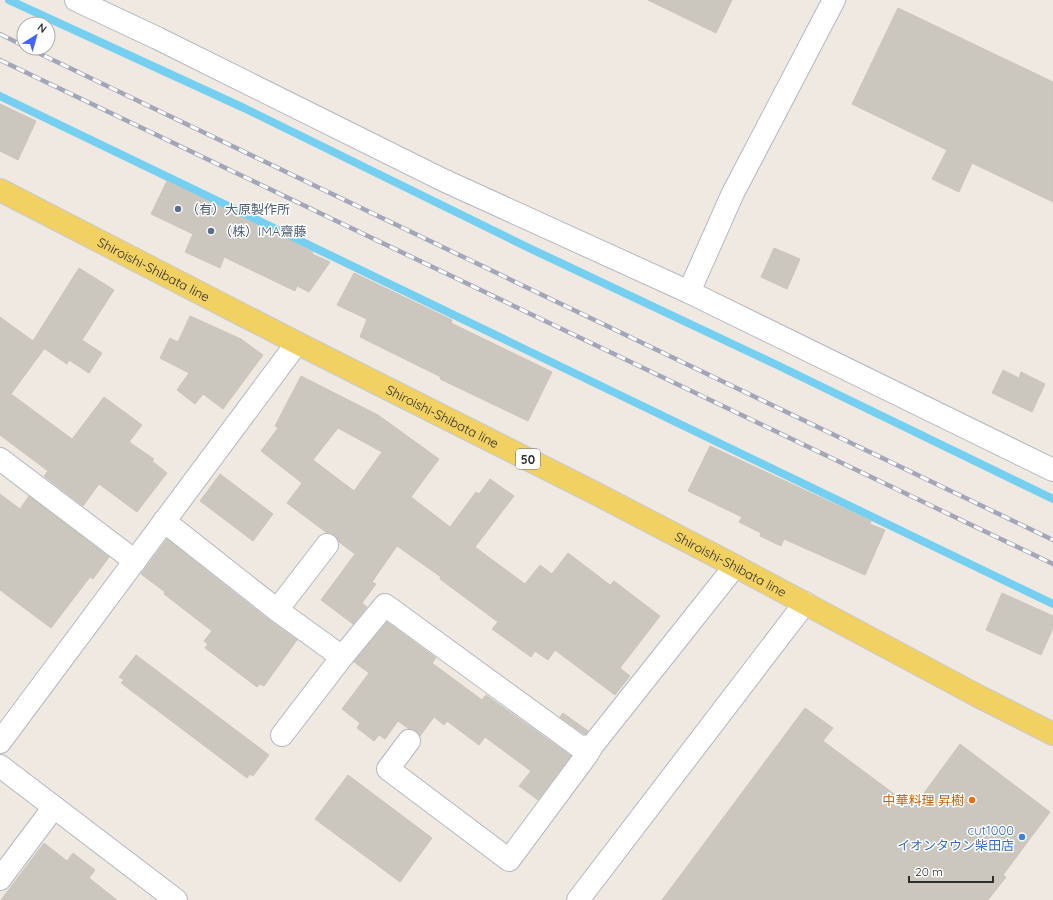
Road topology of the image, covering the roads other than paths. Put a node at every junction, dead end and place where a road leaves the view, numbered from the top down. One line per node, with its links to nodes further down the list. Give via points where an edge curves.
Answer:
1 (76, 0): 4 (street, via 443,180)
2 (834, 0): 4 (street, via 733,193)
3 (0, 190): 5 (main road, Shiroishi-Shibata line / 50)
4 (689, 292): 7 (street)
5 (297, 343): 8 (street); 11 (main road, Shiroishi-Shibata line / 50)
6 (0, 459): 10 (street)
7 (1053, 470)
8 (164, 521): 10 (street); 13 (street)
9 (327, 545): 13 (street)
10 (135, 561): 18 (street)
11 (735, 566): 12 (main road, Shiroishi-Shibata line / 50); 19 (street)
12 (805, 603): 15 (main road, Shiroishi-Shibata line / 50); 24 (street)
13 (277, 610): 14 (street)
14 (342, 657): 16 (street); 19 (street, via 385,605 580,747)
15 (1053, 734)
16 (282, 735)
17 (409, 741): 19 (street, via 388,769 509,860)
18 (0, 742)
19 (592, 746)
20 (0, 766): 21 (street)
21 (54, 807): 22 (street); 23 (street)
22 (0, 880)
23 (176, 900)
24 (578, 900)

